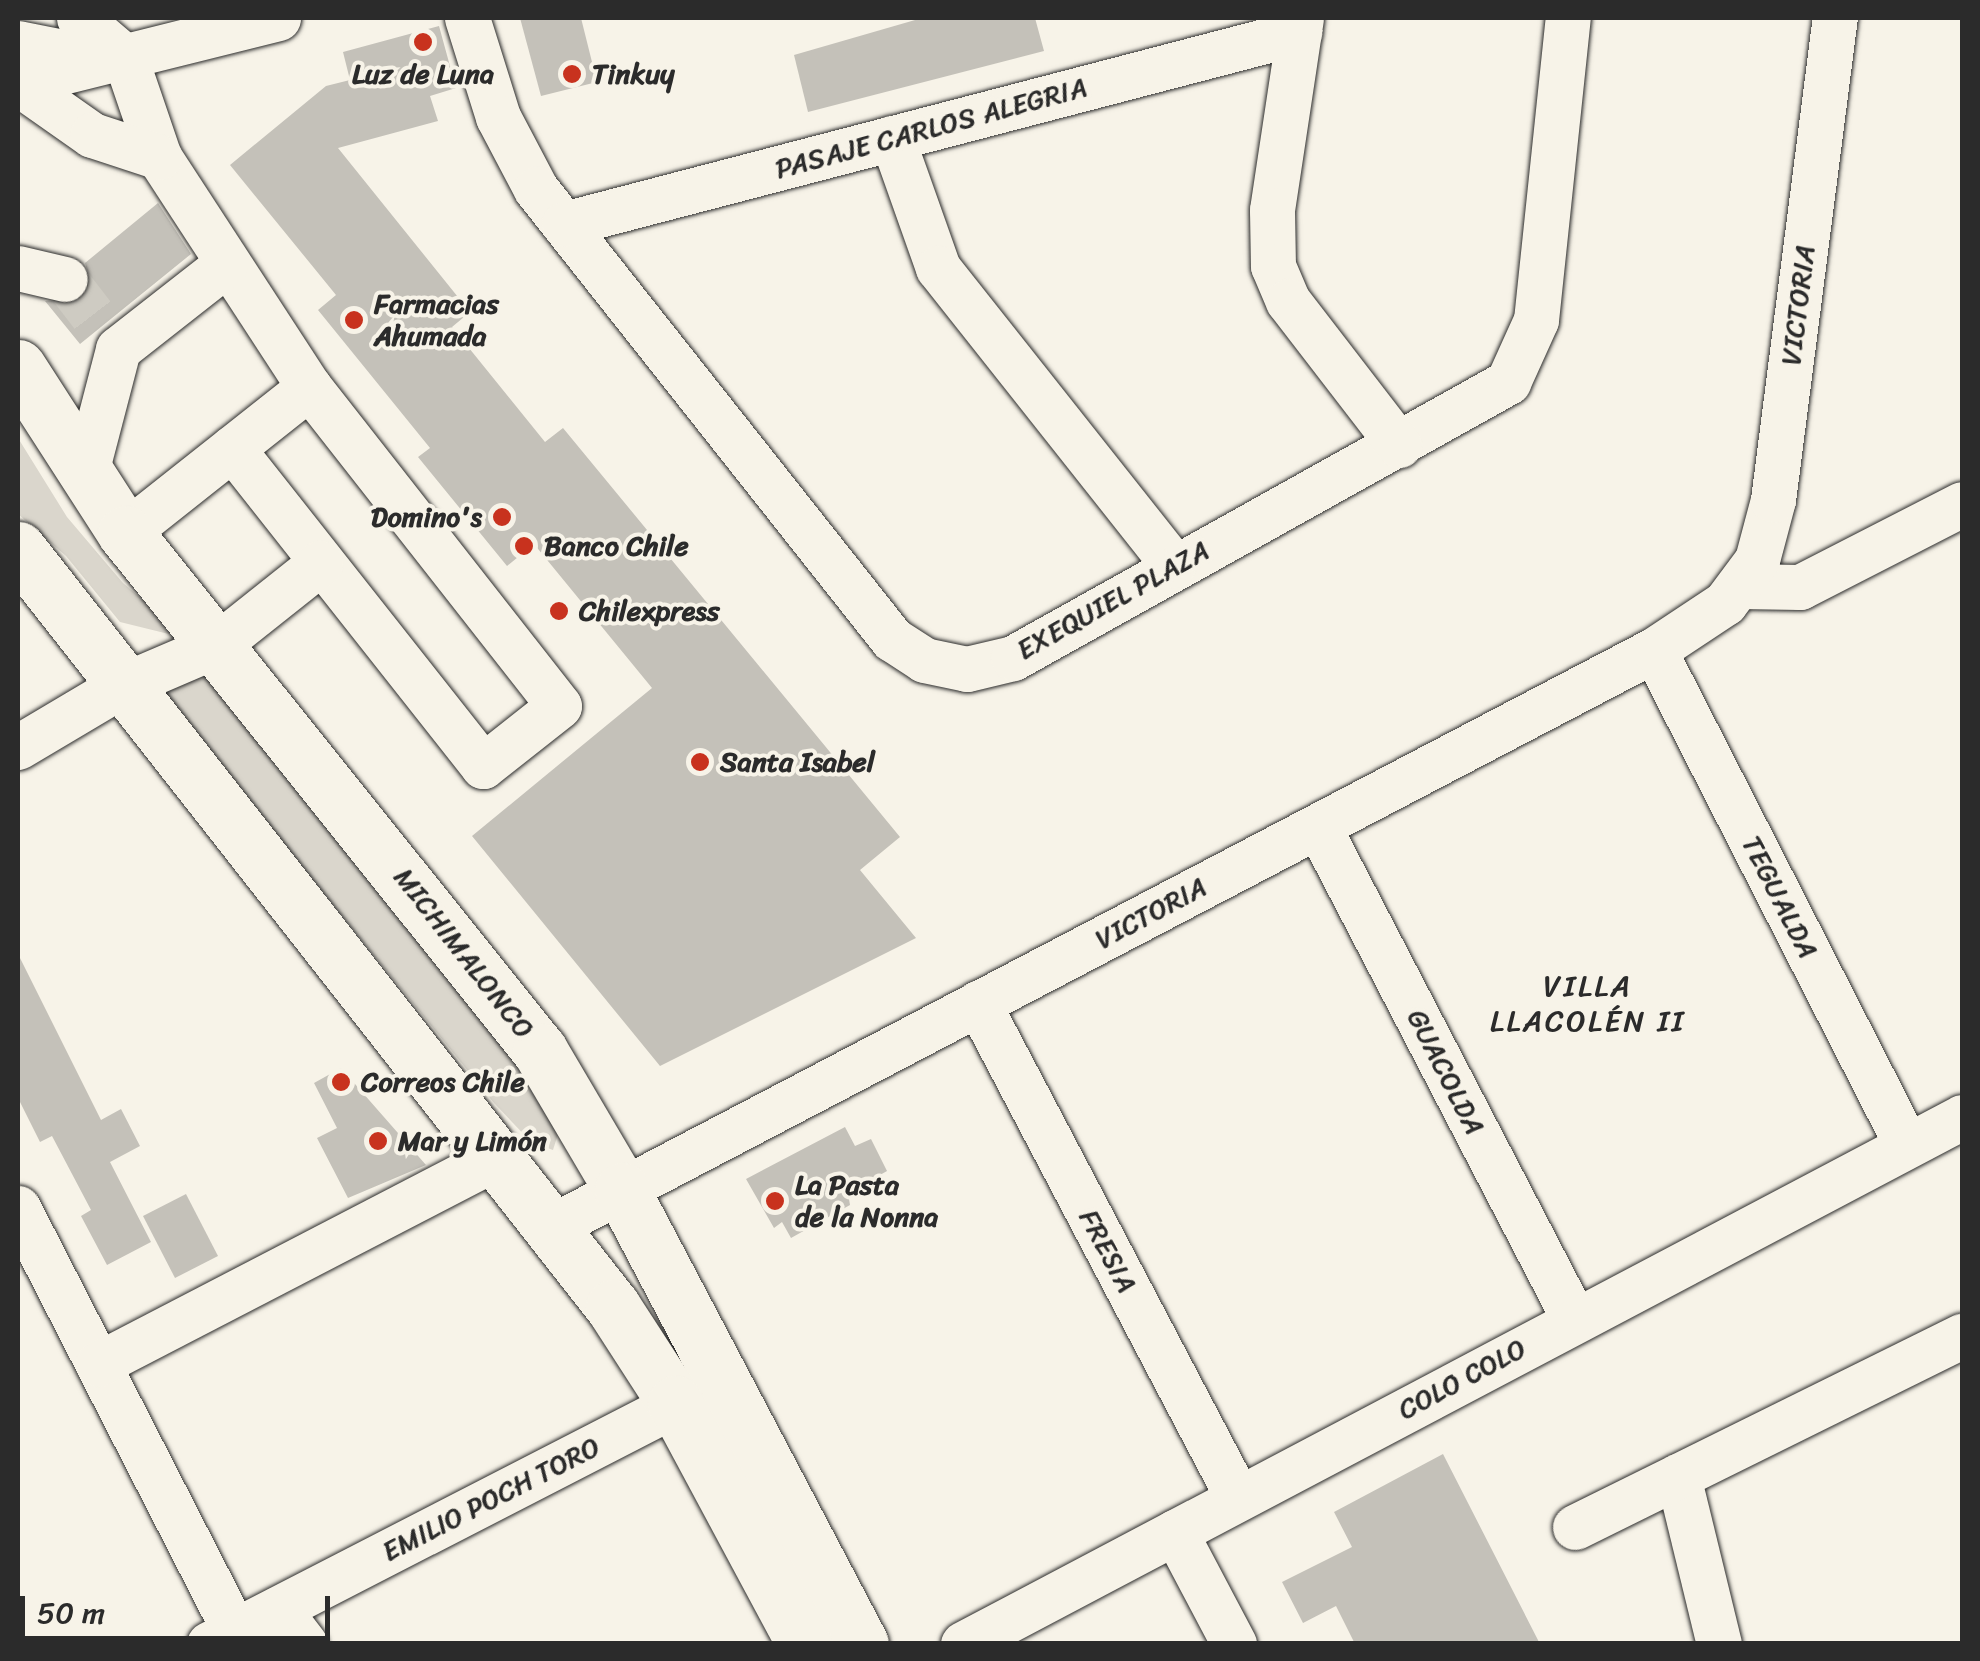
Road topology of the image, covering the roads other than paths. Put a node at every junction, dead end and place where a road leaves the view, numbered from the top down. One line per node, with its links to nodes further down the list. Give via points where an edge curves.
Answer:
1 (79, 18): 8 (street)
2 (278, 18): 8 (street)
3 (467, 18): 12 (street, EXEQUIEL PLAZA, via 512,150)
4 (1568, 18): 18 (street, EXEQUIEL PLAZA, via 1531,344 1492,396)
5 (1835, 18): 26 (street, VICTORIA, via 1773,500 1756,560)
6 (1300, 25): 10 (street, PASAJE CARLOS ALEGRIA); 18 (street, via 1272,210 1273,266 1288,301)
7 (18, 43): 8 (street)
8 (118, 58): 9 (street); 11 (street)
9 (18, 83): 11 (street, via 92,136)
10 (892, 138): 12 (street, PASAJE CARLOS ALEGRIA); 25 (street, via 938,268)
11 (159, 157): 13 (street)
12 (564, 224): 25 (street, EXEQUIEL PLAZA, via 907,651 943,666 990,666)
13 (225, 265): 17 (street); 20 (street, via 110,338)
14 (18, 268): 15 (street)
15 (64, 279)
16 (18, 368): 20 (main road, MICHIMALONCO)
17 (309, 388): 19 (street); 24 (street, via 559,706 483,766)
18 (1399, 446): 25 (street, EXEQUIEL PLAZA)
19 (232, 448): 22 (street); 24 (street)
20 (84, 476): 22 (main road, MICHIMALONCO)
21 (1962, 504): 26 (street, via 1800,587)
22 (124, 533): 27 (main road, MICHIMALONCO)
23 (18, 549): 29 (main road, MICHIMALONCO)
24 (320, 563): 27 (street)
25 (1172, 565)
26 (1740, 586): 28 (street, VICTORIA, via 1707,619)
27 (217, 645): 29 (street); 36 (main road, MICHIMALONCO, via 511,1010)
28 (1654, 650): 31 (street, VICTORIA); 34 (street, TEGUALDA)
29 (118, 688): 30 (street); 35 (main road, MICHIMALONCO)
30 (18, 747)
31 (1318, 826): 32 (street, VICTORIA); 39 (street, GUACOLDA)
32 (978, 1004): 36 (street, VICTORIA); 44 (street, FRESIA)
33 (1962, 1116): 34 (street, COLO COLO)
34 (1906, 1144): 39 (street, COLO COLO)
35 (496, 1158): 38 (main road, MICHIMALONCO); 41 (street)
36 (622, 1190): 38 (street, VICTORIA); 42 (main road, MICHIMALONCO)
37 (18, 1208): 41 (street)
38 (553, 1226): 42 (main road, MICHIMALONCO)
39 (1574, 1319): 44 (street, COLO COLO)
40 (1962, 1336): 43 (street)
41 (98, 1364): 48 (street)
42 (698, 1393): 47 (street, EMILIO POCH TORO); 49 (main road, MICHIMALONCO); 50 (main road, MICHIMALONCO)
43 (1678, 1476): 45 (street); 53 (street)
44 (1238, 1498): 46 (street, COLO COLO)
45 (1575, 1527)
46 (1175, 1532): 51 (street, COLO COLO); 52 (street)
47 (292, 1626): 48 (street, EMILIO POCH TORO)
48 (221, 1637)
49 (804, 1644)
50 (861, 1644)
51 (963, 1644)
52 (1234, 1644)
53 (1719, 1644)

